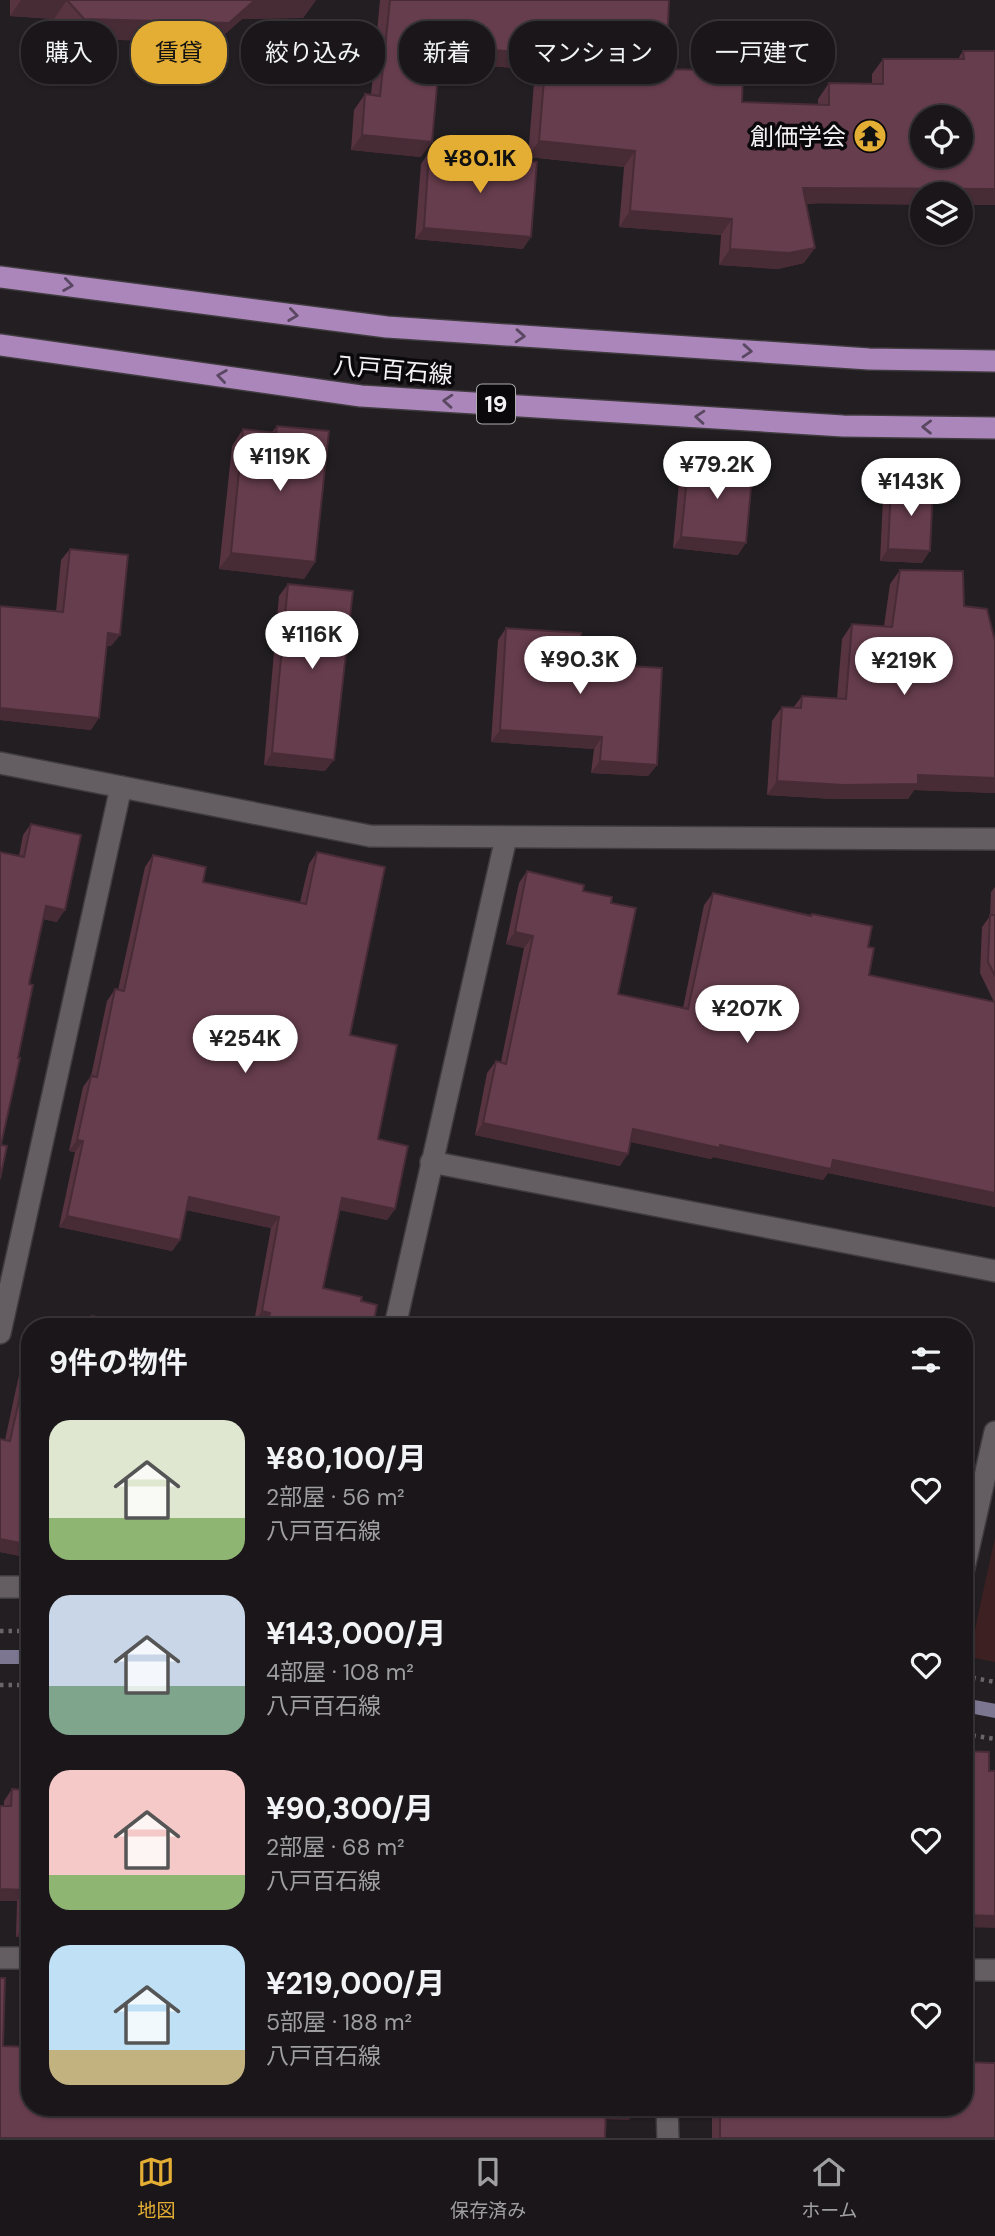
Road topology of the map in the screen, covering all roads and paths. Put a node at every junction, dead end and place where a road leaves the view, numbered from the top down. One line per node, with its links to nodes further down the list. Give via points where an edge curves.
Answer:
1 (0, 276): 3 (main road, 八戸百石線, one-way to 3, via 387,327 869,359)
2 (0, 345): 4 (main road, 八戸百石線 / 19, one-way to 2, via 843,426 361,396)
3 (995, 361)
4 (995, 428)
5 (0, 763): 6 (street)
6 (121, 787): 7 (street, via 370,836); 12 (street)
7 (506, 838): 8 (street); 9 (street)
8 (995, 839)
9 (431, 1162): 10 (street); 11 (street)
10 (995, 1271)
11 (397, 1318)
12 (0, 1333)
13 (995, 1432): 14 (street)
14 (973, 1529)
15 (0, 1587): 16 (street)
16 (21, 1587)
17 (0, 1631): 18 (path)
18 (21, 1631)
19 (973, 1678): 20 (path)
20 (995, 1682)
21 (0, 1685): 22 (path)
22 (21, 1685)
23 (973, 1735): 24 (path)
24 (995, 1739)
25 (0, 1958): 26 (street)
26 (21, 1958)
27 (973, 1970): 28 (street)
28 (995, 1970)
29 (667, 2116): 30 (street)
30 (668, 2138)

